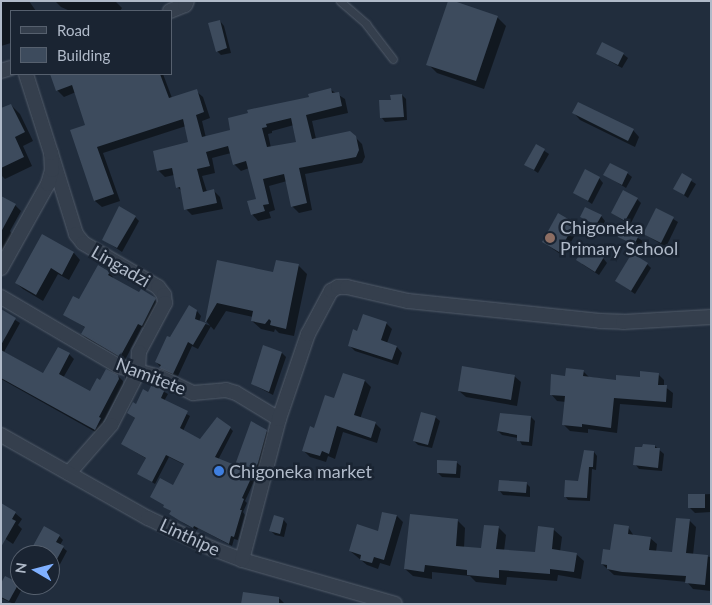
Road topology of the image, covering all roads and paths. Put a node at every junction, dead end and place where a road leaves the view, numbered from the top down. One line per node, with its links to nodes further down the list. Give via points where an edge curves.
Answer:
1 (187, 1): 3 (street)
2 (340, 1): 4 (lane, via 366,24)
3 (172, 10)
4 (393, 59)
5 (26, 75): 6 (street)
6 (51, 153): 7 (street, via 52,170 48,184); 10 (street, Lingadzi, via 76,234 82,243 158,287 164,294 165,303 139,352)
7 (1, 268)
8 (1, 297): 10 (street, Namitete, via 118,366)
9 (711, 317): 11 (street, via 600,321 417,302 338,287 326,297 308,334)
10 (138, 372): 11 (street, Namitete, via 160,377 193,392 226,390 236,393); 13 (street, Lingadzi, via 111,425)
11 (279, 419): 14 (street)
12 (1, 435): 13 (street, Linthipe)
13 (69, 473): 14 (street, Linthipe, via 178,533)
14 (242, 560): 15 (street, Linthipe)
15 (394, 604)

